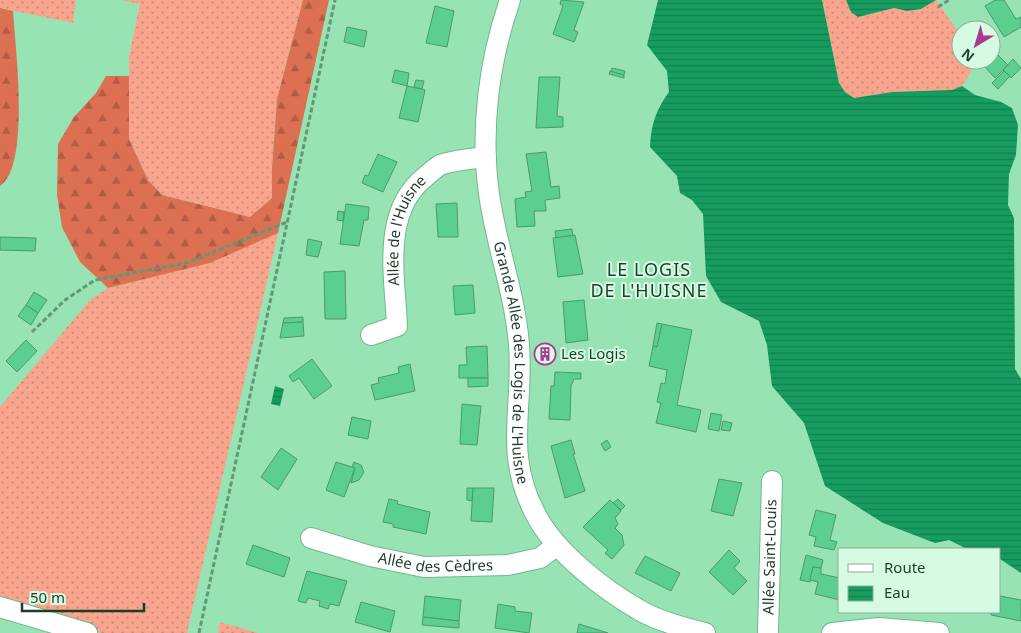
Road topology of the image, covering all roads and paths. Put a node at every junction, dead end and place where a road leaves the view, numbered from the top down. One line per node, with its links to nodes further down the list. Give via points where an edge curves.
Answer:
1 (335, 0): 6 (path)
2 (510, 0): 5 (street, Grande Allée des Logis de L'Huisne, via 495,51 488,100)
3 (949, 0): 4 (path)
4 (938, 7)
5 (486, 157): 8 (street, Allée de l'Huisne, via 439,166 417,183 404,203 393,242 397,326); 11 (street, Grande Allée des Logis de L'Huisne, via 489,194 514,303 520,346 516,456 536,515)
6 (287, 222): 7 (path, via 187,263 95,280 65,300); 14 (path)
7 (32, 332)
8 (371, 335)
9 (772, 481): 16 (street, Allée Saint-Louis)
10 (311, 538): 11 (street, Allée des Cèdres, via 370,556 424,566 508,565 540,558)
11 (557, 545): 15 (street, Grande Allée des Logis de L'Huisne, via 598,582 642,611)
12 (0, 608): 13 (street)
13 (87, 633)
14 (199, 633)
15 (705, 633)
16 (768, 633)
17 (832, 633): 18 (street, via 879,628)
18 (939, 633)

